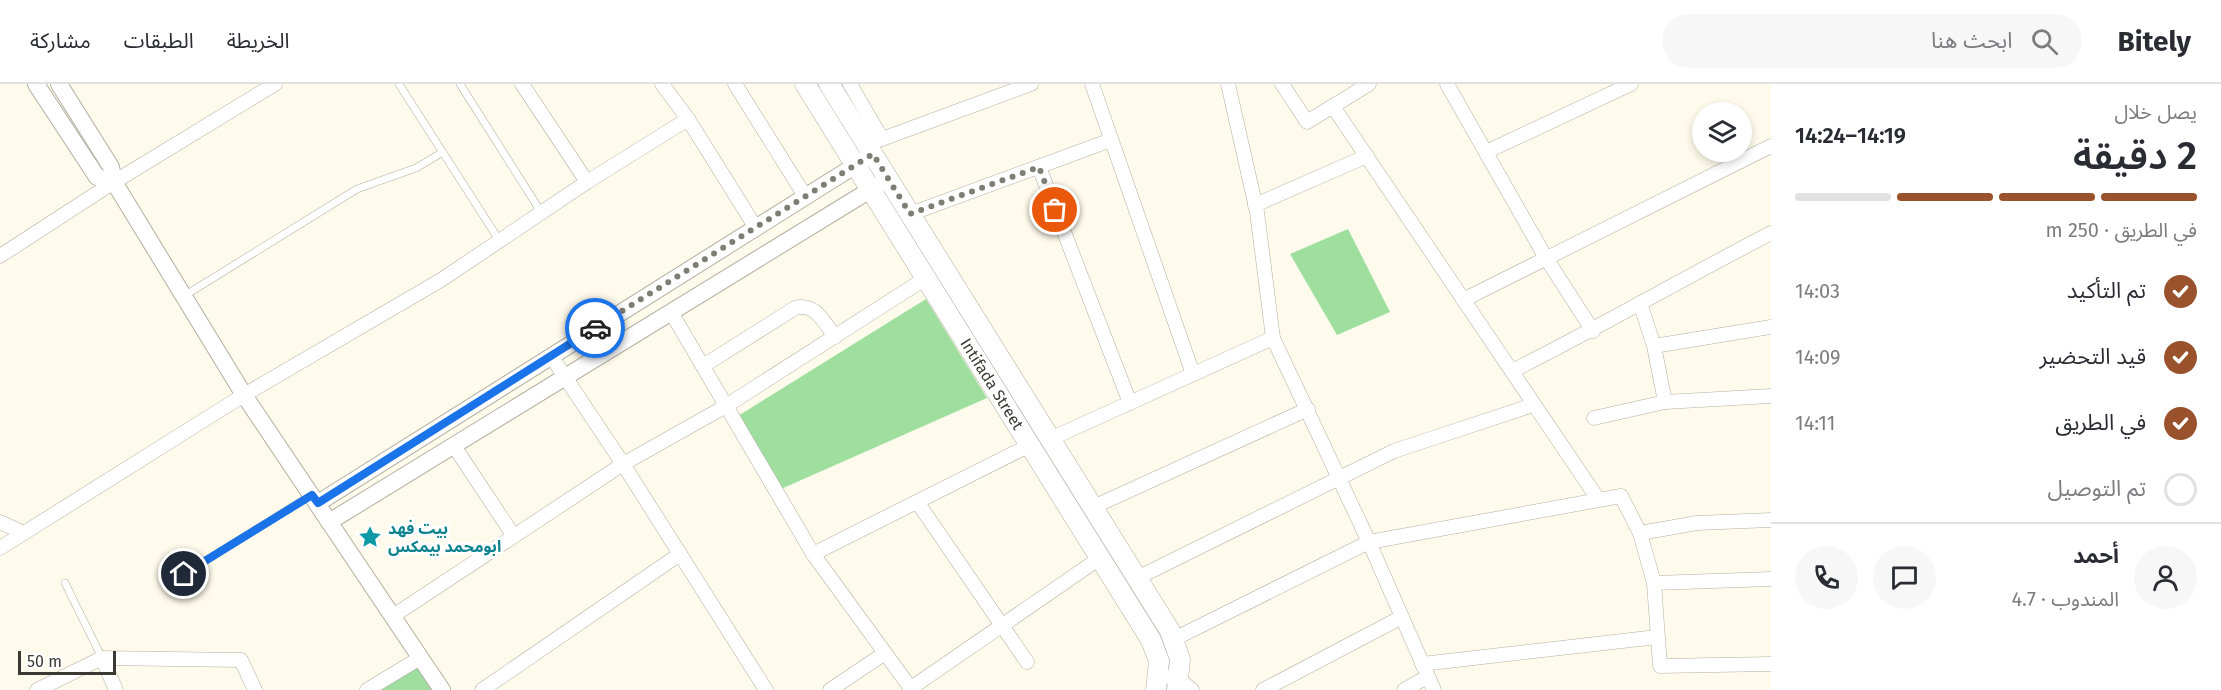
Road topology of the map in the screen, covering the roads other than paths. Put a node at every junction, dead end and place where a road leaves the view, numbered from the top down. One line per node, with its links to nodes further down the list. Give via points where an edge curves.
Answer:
1 (36, 84): 31 (street, via 97,177)
2 (59, 84): 31 (street, via 111,167)
3 (275, 84): 31 (street)
4 (399, 84): 25 (lane)
5 (460, 84): 36 (lane)
6 (522, 84): 32 (street)
7 (662, 84): 21 (street)
8 (735, 84): 34 (street)
9 (805, 84): 28 (main road, Intifada Street)
10 (829, 84): 23 (main road, Intifada Street)
11 (850, 84): 23 (street)
12 (1031, 84): 19 (street)
13 (1092, 84): 22 (street)
14 (1228, 84): 35 (street)
15 (1282, 84): 20 (street, via 1308,122)
16 (1369, 84): 20 (street)
17 (1447, 84): 26 (street)
18 (1631, 84): 26 (street)
19 (1014, 87): 23 (street)
20 (1334, 108): 27 (street)
21 (687, 119): 32 (street); 38 (street)
22 (1111, 140): 29 (street); 56 (street)
23 (873, 145): 28 (street); 30 (main road, Intifada Street)
24 (1771, 146): 42 (street)
25 (443, 152): 40 (lane); 44 (lane, via 416,168 357,189)
26 (1486, 152): 42 (street)
27 (1367, 156): 35 (street); 45 (street)
28 (855, 165): 33 (main road, Intifada Street); 34 (street)
29 (1039, 167): 37 (street); 61 (street)
30 (888, 179): 33 (street); 37 (main road, Intifada Street)
31 (114, 182): 41 (street); 44 (street)
32 (587, 182): 36 (street)
33 (871, 190): 43 (main road, Intifada Street); 47 (street)
34 (805, 196): 38 (street)
35 (1255, 205): 51 (street)
36 (541, 212): 40 (street)
37 (910, 214): 66 (main road, Intifada Street)
38 (756, 228): 53 (street)
39 (1771, 233): 46 (street)
40 (499, 240): 58 (street, via 441,280)
41 (0, 256)
42 (1546, 258): 45 (street); 49 (street)
43 (926, 278): 50 (street); 67 (main road, Intifada Street)
44 (184, 296): 58 (street)
45 (1463, 300): 55 (street)
46 (1640, 303): 49 (street); 52 (street)
47 (671, 312): 54 (street); 57 (street)
48 (1771, 327): 52 (street)
49 (1593, 331): 55 (street)
50 (835, 336): 54 (street, via 813,308 805,305); 63 (street)
51 (1273, 338): 56 (street); 64 (street)
52 (1654, 346): 60 (street)
53 (551, 356): 57 (street); 71 (street)
54 (703, 366): 63 (street)
55 (1512, 371): 62 (street)
56 (1193, 374): 61 (street)
57 (565, 377): 68 (street); 69 (street)
58 (244, 395): 71 (street); 79 (street)
59 (1771, 396): 60 (street)
60 (1665, 402): 65 (street)
61 (1130, 403): 66 (street)
62 (1533, 405): 70 (street, via 1394,451); 72 (street)
63 (726, 406): 69 (street); 84 (street)
64 (1308, 409): 70 (street); 74 (street)
65 (1594, 418)
66 (1050, 439): 74 (main road, Intifada Street)
67 (1030, 445): 73 (street); 85 (main road, Intifada Street)
68 (454, 446): 77 (street); 80 (street)
69 (623, 464): 80 (street); 83 (street)
70 (1340, 479): 81 (street); 86 (street)
71 (315, 499): 77 (street); 90 (lane)
72 (1598, 499): 78 (street, via 1621,496); 81 (street)
73 (918, 503): 84 (street); 93 (street)
74 (1093, 507): 86 (main road, Intifada Street)
75 (1771, 520): 78 (street)
76 (0, 522): 79 (street)
77 (329, 522): 91 (street)
78 (1640, 532): 89 (street)
79 (24, 533): 82 (street)
80 (513, 535): 91 (street)
81 (1369, 542): 92 (street); 94 (street)
82 (0, 548)
83 (680, 554): 111 (street); 112 (street)
84 (813, 554): 97 (street)
85 (1100, 558): 93 (street); 95 (main road, Intifada Street)
86 (1137, 578): 94 (main road, Intifada Street)
87 (1771, 579): 89 (street)
88 (65, 583): 98 (lane)
89 (1654, 583): 96 (street)
90 (166, 585)
91 (393, 616): 99 (street)
92 (1402, 617): 102 (street); 114 (street)
93 (1001, 626): 100 (street); 105 (street)
94 (1170, 632): 95 (street); 104 (main road, Intifada Street, via 1180,659)
95 (1149, 635): 103 (main road, Intifada Street, via 1159,661)
96 (1658, 637): 101 (street, via 1660,666); 102 (street)
97 (885, 653): 105 (street); 113 (street)
98 (102, 658): 106 (street); 107 (street); 108 (street, via 242,660)
99 (420, 658): 109 (street); 110 (street)
100 (1027, 662)
101 (1771, 664)
102 (1424, 670): 115 (street); 116 (street)
103 (1158, 683): 104 (street)
104 (1183, 686)
105 (911, 689)
106 (37, 690)
107 (116, 690)
108 (255, 690)
109 (367, 690)
110 (442, 690)
111 (482, 690)
112 (766, 690)
113 (830, 690)
114 (1263, 690)
115 (1404, 690)
116 (1434, 690)

